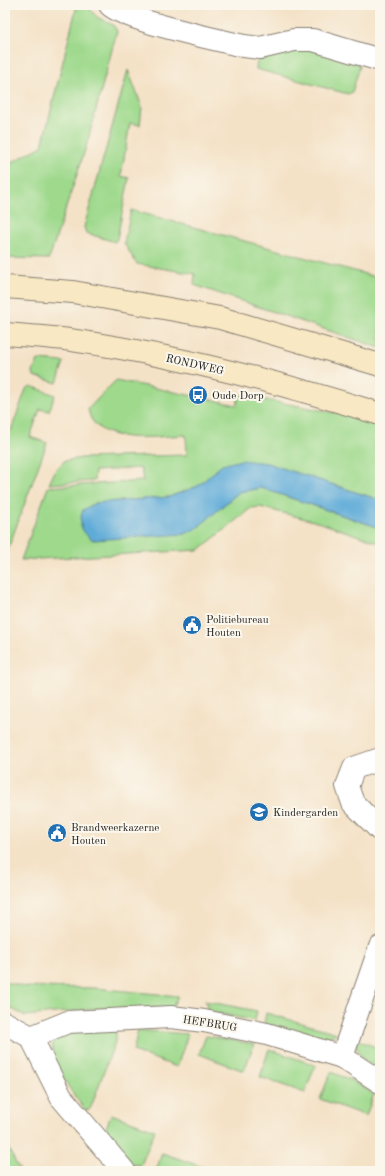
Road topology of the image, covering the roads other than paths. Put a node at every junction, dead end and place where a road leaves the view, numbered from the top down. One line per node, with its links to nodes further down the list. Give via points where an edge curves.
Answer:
1 (110, 5): 2 (street, via 115,10 134,18 244,46 260,48 294,40 313,40)
2 (380, 60)
3 (5, 287): 5 (main road, via 73,292 220,318)
4 (5, 334): 6 (main road, RONDWEG, via 76,341 174,359 297,388)
5 (380, 365)
6 (380, 414)
7 (380, 759): 8 (street, via 354,768 347,786 353,803)
8 (380, 830)
9 (380, 947): 12 (street)
10 (5, 1023): 11 (street)
11 (32, 1037): 12 (street, HEFBRUG, via 68,1022 171,1017 238,1027); 14 (street, via 60,1097)
12 (342, 1057): 13 (street, HEFBRUG)
13 (380, 1082)
14 (124, 1171)

